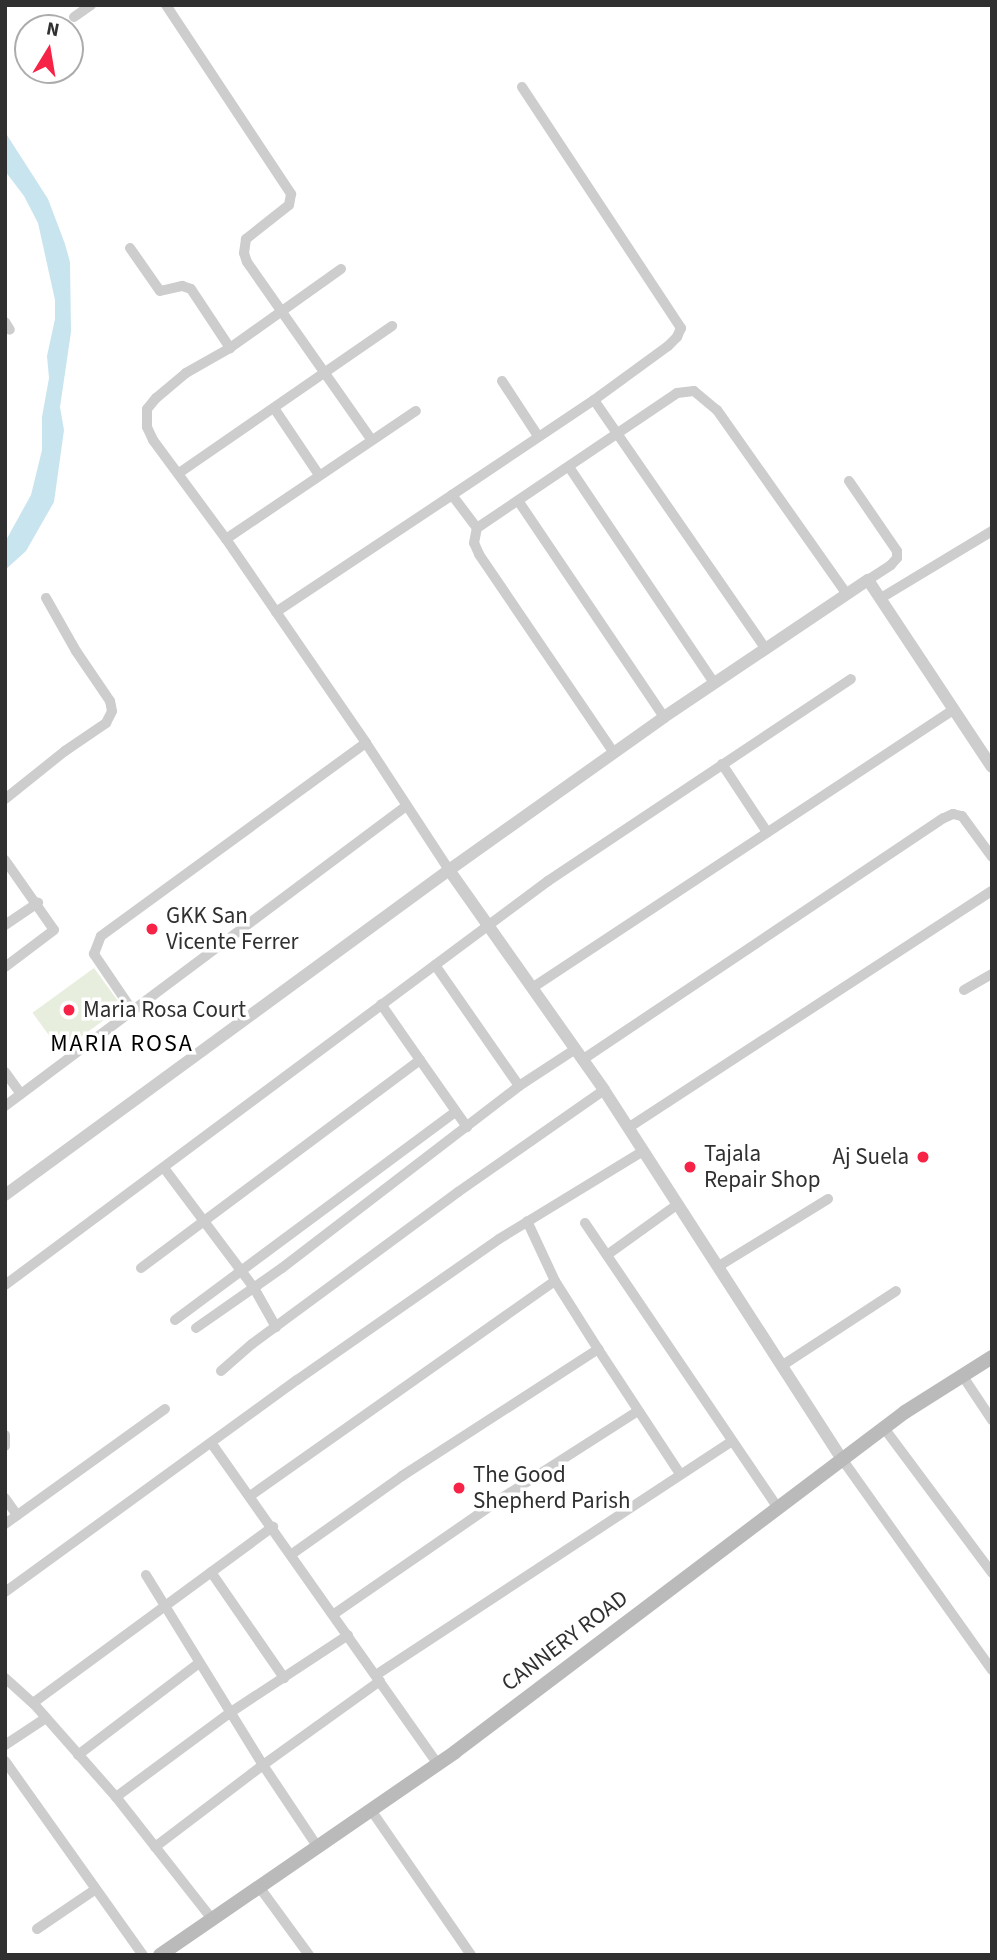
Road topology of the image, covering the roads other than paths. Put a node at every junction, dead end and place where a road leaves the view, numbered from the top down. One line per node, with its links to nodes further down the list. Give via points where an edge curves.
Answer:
1 (166, 5): 5 (street, via 291,194 289,205 253,231 244,246 247,262)
2 (522, 87): 10 (street, via 681,328 668,346)
3 (130, 248): 7 (street, via 160,291 182,286 191,289)
4 (341, 269): 5 (street)
5 (283, 310): 7 (street); 8 (street)
6 (392, 326): 8 (street)
7 (229, 348): 17 (street, via 186,373 147,409 153,440)
8 (325, 372): 11 (street); 15 (street)
9 (502, 381): 14 (street)
10 (594, 400): 13 (street); 14 (street)
11 (274, 408): 17 (street); 18 (street)
12 (416, 411): 15 (street)
13 (617, 433): 16 (street); 26 (street, via 677,393 701,395 724,418); 30 (street)
14 (538, 436): 20 (street)
15 (371, 439): 18 (street)
16 (569, 467): 21 (street); 32 (street)
17 (179, 473): 24 (street)
18 (319, 475): 24 (street)
19 (849, 481): 25 (street, via 897,551 891,565)
20 (452, 495): 22 (street); 29 (street)
21 (519, 502): 22 (street); 34 (street)
22 (477, 528): 36 (street, via 474,543 480,554)
23 (992, 531): 28 (street)
24 (226, 539): 29 (street)
25 (868, 580): 26 (street); 28 (street)
26 (846, 593): 30 (street)
27 (46, 598): 39 (street, via 112,711 106,723)
28 (881, 598): 33 (street)
29 (276, 612): 35 (street)
30 (766, 649): 32 (street)
31 (851, 679): 37 (street)
32 (714, 683): 34 (street)
33 (953, 710): 38 (street); 41 (street)
34 (664, 718): 36 (street)
35 (366, 743): 40 (street); 55 (street, via 101,936 94,954)
36 (614, 752): 44 (street)
37 (722, 764): 41 (street); 48 (street)
38 (992, 767)
39 (5, 799)
40 (405, 806): 44 (street); 55 (street)
41 (767, 832): 52 (street)
42 (991, 855): 56 (street, via 962,816 944,818)
43 (5, 860): 46 (street)
44 (449, 870): 48 (street); 68 (street)
45 (992, 891): 65 (street)
46 (38, 903): 47 (street); 50 (street, via 53,932)
47 (5, 925)
48 (488, 926): 49 (street); 52 (street)
49 (435, 965): 54 (street); 59 (street)
50 (5, 967)
51 (992, 974): 53 (street)
52 (532, 988): 56 (street)
53 (964, 989)
54 (381, 1004): 57 (street); 67 (street)
55 (132, 1010): 61 (street)
56 (578, 1055): 59 (street); 60 (street)
57 (420, 1060): 63 (street); 71 (street)
58 (5, 1072): 61 (street)
59 (519, 1086): 64 (street)
60 (604, 1090): 65 (street); 83 (street)
61 (21, 1094): 62 (street)
62 (5, 1105)
63 (455, 1112): 64 (street); 77 (street)
64 (467, 1127): 80 (street)
65 (628, 1128): 66 (street)
66 (643, 1151): 70 (street); 72 (street)
67 (164, 1168): 71 (street); 79 (street)
68 (5, 1195)
69 (828, 1199): 75 (street)
70 (678, 1204): 74 (street); 75 (street)
71 (204, 1221): 76 (street); 77 (street)
72 (527, 1221): 78 (street); 96 (street)
73 (585, 1223): 74 (street)
74 (607, 1255): 95 (street)
75 (719, 1266): 87 (street)
76 (141, 1268)
77 (242, 1273): 80 (street); 82 (street)
78 (555, 1281): 85 (street); 100 (street)
79 (5, 1285)
80 (254, 1288): 83 (street); 84 (street)
81 (896, 1291): 87 (street)
82 (174, 1320)
83 (276, 1327): 88 (street)
84 (196, 1328)
85 (598, 1349): 91 (street); 106 (street, via 402,1476)
86 (992, 1357): 89 (main road, CANNERY ROAD)
87 (783, 1365): 98 (street)
88 (221, 1371)
89 (962, 1375): 92 (street); 93 (main road, CANNERY ROAD)
90 (165, 1409): 103 (street)
91 (638, 1412): 99 (street); 112 (street, via 505,1496)
92 (992, 1420)
93 (884, 1428): 98 (main road, CANNERY ROAD); 108 (street)
94 (5, 1435): 97 (street)
95 (732, 1441): 99 (street); 102 (street)
96 (212, 1444): 100 (street); 110 (street)
97 (5, 1446)
98 (842, 1459): 102 (main road, CANNERY ROAD); 115 (street)
99 (680, 1474): 118 (street)
100 (250, 1496): 105 (street)
101 (5, 1498): 103 (street)
102 (778, 1508): 125 (main road, CANNERY ROAD)
103 (18, 1516): 104 (street)
104 (5, 1524)
105 (273, 1527): 106 (street); 107 (street)
106 (292, 1554): 112 (street)
107 (211, 1572): 111 (street); 117 (street)
108 (992, 1573)
109 (146, 1575): 111 (street)
110 (5, 1592)
111 (164, 1606): 114 (street); 119 (street)
112 (334, 1614): 113 (street)
113 (348, 1635): 117 (street); 118 (street)
114 (199, 1663): 120 (street); 123 (street)
115 (992, 1670)
116 (5, 1678): 119 (street)
117 (284, 1678): 120 (street)
118 (378, 1678): 125 (street); 126 (street)
119 (33, 1703): 121 (street)
120 (231, 1712): 126 (street); 127 (street)
121 (46, 1718): 122 (street); 123 (street)
122 (5, 1745)
123 (78, 1755): 127 (street)
124 (5, 1761): 132 (street)
125 (438, 1764): 128 (main road, CANNERY ROAD)
126 (263, 1765): 129 (street); 130 (street)
127 (117, 1797): 130 (street)
128 (371, 1810): 129 (main road, CANNERY ROAD); 138 (street)
129 (317, 1846): 131 (main road, CANNERY ROAD)
130 (155, 1847): 133 (street)
131 (260, 1888): 133 (main road, CANNERY ROAD); 137 (street)
132 (96, 1889): 134 (street); 135 (street)
133 (212, 1919): 136 (main road, CANNERY ROAD)
134 (37, 1929)
135 (143, 1955)
136 (160, 1955)
137 (309, 1955)
138 (471, 1955)

